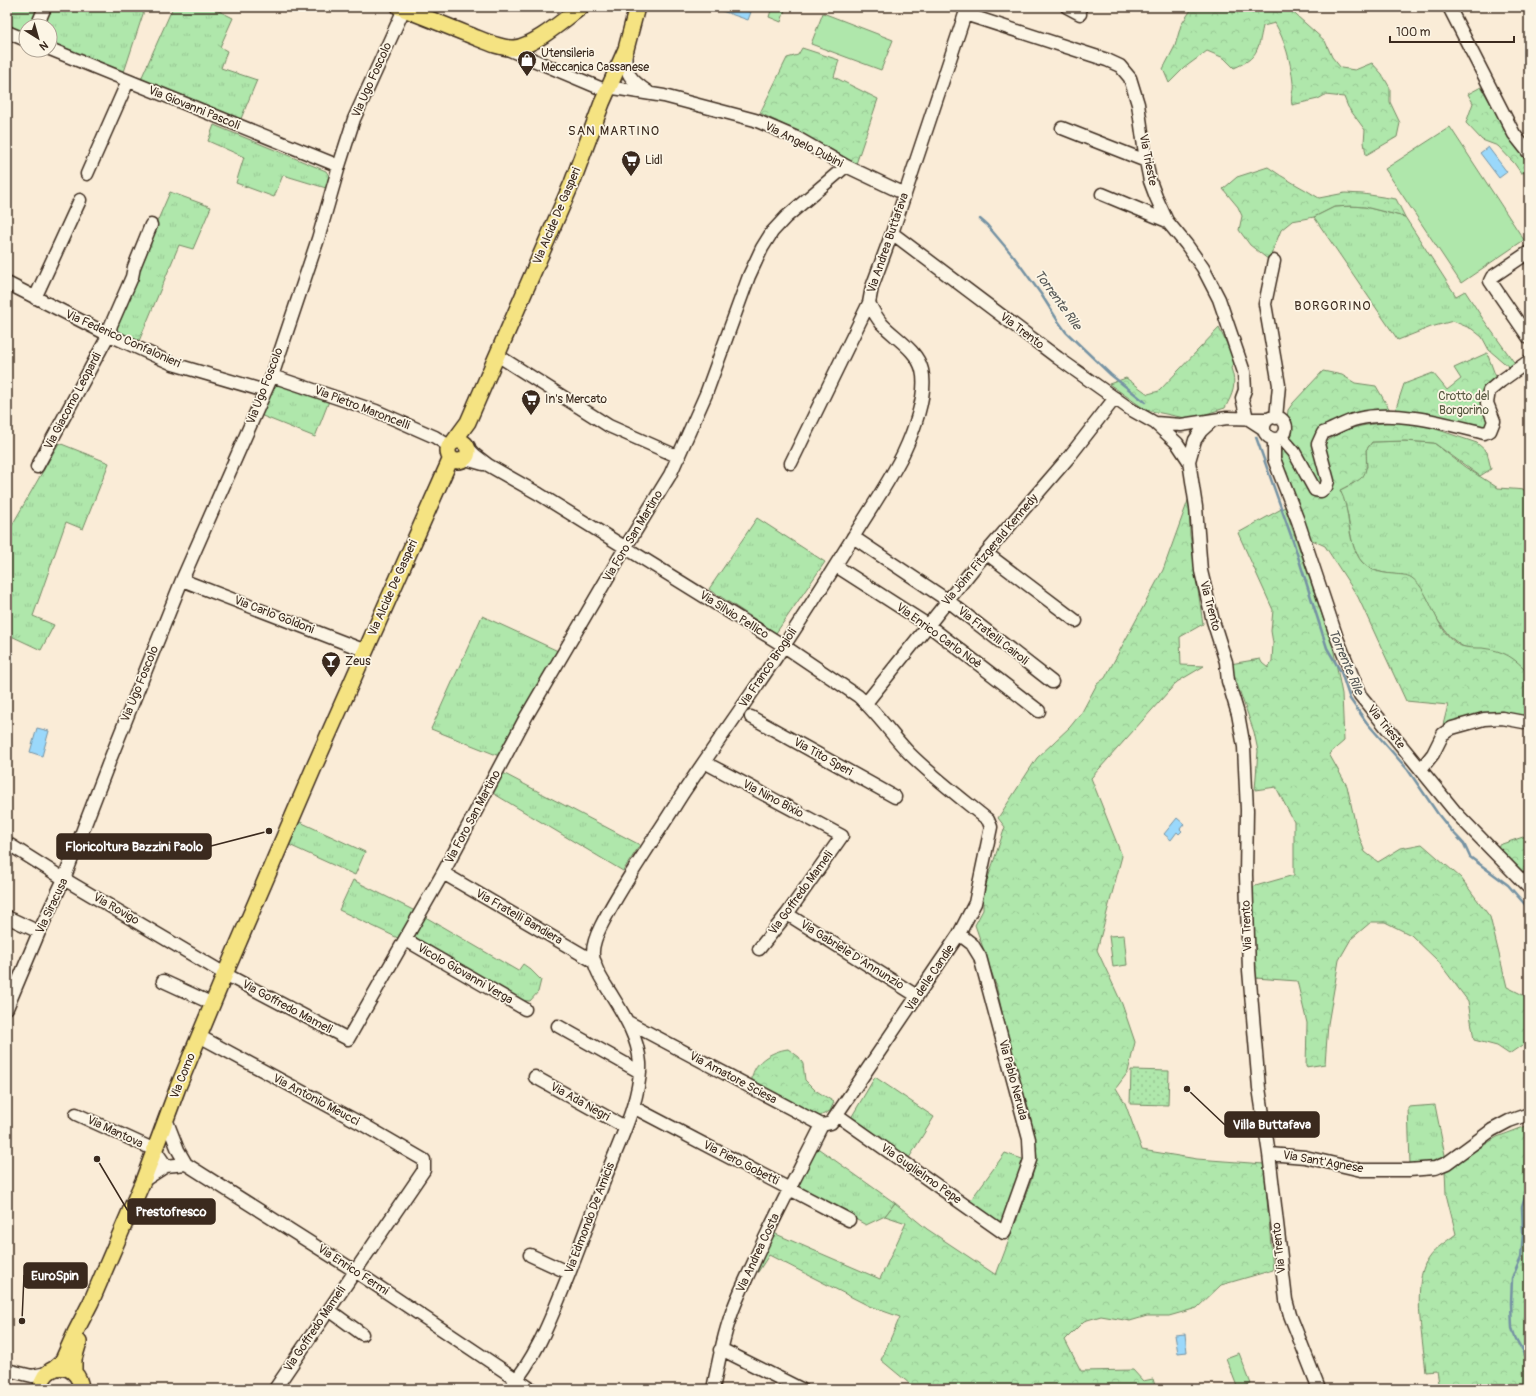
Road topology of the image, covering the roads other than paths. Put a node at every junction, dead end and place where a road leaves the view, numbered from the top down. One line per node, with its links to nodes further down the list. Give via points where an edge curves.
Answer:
1 (46, 7): 9 (street)
2 (581, 7): 12 (main road, via 535,40 514,48)
3 (637, 7): 13 (main road, Via Alcide De Gasperi)
4 (1067, 7): 8 (street)
5 (1449, 7): 21 (street, via 1514,134)
6 (402, 8): 12 (main road); 23 (street, Via Ugo Foscolo, via 354,120)
7 (966, 11): 22 (street, Via Trieste, via 1120,66 1130,78 1138,104); 26 (street, Via Andrea Buttafava)
8 (1080, 14)
9 (41, 18)
10 (7, 32): 11 (street)
11 (18, 37)
12 (504, 47): 18 (street)
13 (626, 49): 15 (main road, Via Alcide De Gasperi); 17 (street, Via Angelo Dubini, via 624,62)
14 (58, 52): 16 (street, Via Giovanni Pascoli)
15 (614, 76): 17 (street, Via Angelo Dubini); 18 (main road, Via Alcide De Gasperi)
16 (128, 81): 23 (street, Via Giovanni Pascoli); 25 (street)
17 (636, 84): 19 (street, Via Angelo Dubini)
18 (608, 91): 19 (street, Via Angelo Dubini, via 614,88); 39 (main road, Via Alcide De Gasperi, via 569,190)
19 (653, 94): 24 (street, Via Angelo Dubini, via 755,120 797,138)
20 (1062, 128): 22 (street)
21 (1529, 153)
22 (1146, 161): 29 (street, Via Trieste, via 1154,192)
23 (339, 166): 41 (street, Via Ugo Foscolo, via 318,239)
24 (846, 166): 26 (street, Via Angelo Dubini); 55 (street, Via Foro San Martino, via 786,217 762,248)
25 (87, 174)
26 (905, 194): 31 (street, Via Andrea Buttafava)
27 (1102, 194): 29 (street)
28 (80, 200): 35 (street)
29 (1167, 220): 44 (street, Via Trieste, via 1203,268 1219,299 1244,372 1245,390)
30 (152, 225): 37 (street, Via Giacomo Leopardi)
31 (892, 233): 36 (street, Via Andrea Buttafava, via 872,287); 43 (street, Via Trento)
32 (1529, 252): 38 (street, via 1492,277 1490,281)
33 (1274, 261): 48 (street, via 1265,304 1279,385)
34 (7, 283): 35 (street, Via Federico Confalonieri)
35 (35, 298): 37 (street, Via Federico Confalonieri)
36 (869, 303): 57 (street, Via Andrea Buttafava); 59 (street, Via Franco Brogioli, via 884,326 916,357 922,371 923,385 915,425 903,453)
37 (109, 334): 42 (street, Via Federico Confalonieri, via 173,364); 58 (street, Via Giacomo Leopardi)
38 (1529, 338)
39 (497, 355): 54 (main road, Via Alcide De Gasperi); 55 (street, via 609,426)
40 (1529, 361): 51 (street, via 1489,391 1487,403 1494,421 1490,431 1484,433 1424,419 1380,416 1357,419 1323,433 1318,444 1328,481 1321,491 1315,490 1294,452)
41 (272, 376): 42 (street, Via Ugo Foscolo); 54 (street, Via Pietro Maroncelli, via 376,411 436,437)
42 (265, 391): 63 (street, Via Ugo Foscolo)
43 (1115, 398): 49 (street, Via Trento); 61 (street, Via John Fitzgerald Kennedy, via 1069,457)
44 (1242, 398): 45 (street, Via Trieste); 46 (street, Via Trieste)
45 (1227, 418): 46 (street, Via Trento); 47 (street, Via Trento)
46 (1247, 418): 48 (street)
47 (1212, 421): 50 (street, Via Trento); 53 (street, Via Trento)
48 (1270, 422): 51 (street, via 1268,436); 51 (street, via 1283,421 1286,427 1286,431)
49 (1155, 423): 50 (street, Via Trento); 52 (street, Via Trento)
50 (1185, 425): 52 (street); 53 (street)
51 (1278, 438): 76 (street, Via Trieste, via 1274,459 1298,521 1337,638 1360,695)
52 (1177, 443): 53 (street); 56 (street, Via Trento)
53 (1193, 443): 56 (street, Via Trento)
54 (458, 450): 60 (street, Via Silvio Pellico, via 472,461 488,465 538,494); 68 (main road, Via Alcide De Gasperi)
55 (679, 457): 60 (street, Via Foro San Martino)
56 (1189, 461): 114 (street, Via Trento, via 1201,571 1226,662 1244,747 1249,970 1259,1088)
57 (791, 463)
58 (38, 467)
59 (853, 537): 62 (street, Via Franco Brogioli); 64 (street, Via Fratelli Cairoli)
60 (625, 548): 67 (street, Via Silvio Pellico); 82 (street, Via Foro San Martino, via 526,717)
61 (986, 553): 64 (street, Via John Fitzgerald Kennedy); 65 (street)
62 (836, 566): 66 (street, Via Enrico Carlo Noè); 67 (street, Via Franco Brogioli)
63 (182, 580): 68 (street, Via Carlo Goldoni); 74 (street, Via Ugo Foscolo)
64 (947, 600): 66 (street, Via John Fitzgerald Kennedy); 69 (street, Via Fratelli Cairoli)
65 (1076, 621)
66 (928, 625): 70 (street, Via John Fitzgerald Kennedy); 71 (street, Via Enrico Carlo Noè)
67 (784, 646): 70 (street, Via Silvio Pellico); 72 (street, Via Franco Brogioli)
68 (366, 651): 81 (main road, Via Alcide De Gasperi)
69 (1052, 682)
70 (866, 703): 78 (street, Via Silvio Pellico, via 908,752 988,820)
71 (1039, 711)
72 (744, 713): 75 (street, Via Franco Brogioli); 77 (street, Via Tito Speri)
73 (1529, 723): 76 (street, via 1502,718 1484,719 1452,728 1443,734 1433,754)
74 (111, 757): 83 (street, Via Siracusa)
75 (704, 762): 79 (street, Via Nino Bixio); 91 (street, Via Franco Brogioli, via 626,882 600,929 594,944)
76 (1421, 769): 84 (street, Via Trieste, via 1457,814)
77 (895, 797)
78 (992, 827): 88 (street, Via delle Candie, via 975,903)
79 (842, 836): 85 (street, Via Goffredo Mameli)
80 (7, 843): 83 (street, Via Rovigo)
81 (278, 851): 92 (main road, Via Como)
82 (443, 873): 89 (street, Via Foro San Martino); 91 (street, Via Fratelli Bandiera)
83 (64, 879): 87 (street, Via Siracusa); 92 (street, Via Rovigo)
84 (1529, 888)
85 (786, 914): 90 (street, Via Goffredo Mameli); 94 (street, Via Gabriele D'Annunzio)
86 (7, 917): 87 (street)
87 (40, 932): 96 (street, Via Siracusa)
88 (959, 934): 94 (street, Via delle Candie); 121 (street, Via Pablo Neruda, via 972,944 980,957 1029,1139 1030,1160)
89 (406, 940): 97 (street, Vicolo Giovanni Verga); 102 (street, Via Foro San Martino)
90 (759, 950)
91 (595, 962): 98 (street, Via Franco Brogioli)
92 (225, 974): 95 (main road, Via Como); 102 (street, Via Goffredo Mameli)
93 (163, 981): 95 (street)
94 (917, 996): 108 (street, Via delle Candie)
95 (213, 1004): 101 (main road, Via Como)
96 (7, 1008)
97 (524, 1009)
98 (628, 1022): 100 (street, Via Franco Brogioli); 110 (street, Via Amatore Sciesa)
99 (558, 1026): 103 (street)
100 (633, 1034): 103 (street, Via Edmondo De Amicis, via 638,1050)
101 (199, 1036): 109 (main road, Via Como); 117 (street, Via Antonio Meucci, via 424,1160)
102 (348, 1039)
103 (640, 1072): 105 (street, Via Edmondo De Amicis)
104 (535, 1076): 111 (street, Via Ada Negri)
105 (633, 1108): 111 (street, Via Edmondo De Amicis); 119 (street, Via Piero Gobetti)
106 (76, 1114): 112 (street, Via Mantova)
107 (1529, 1114): 114 (street, Via Sant'Agnese, via 1492,1130 1447,1163 1435,1168 1361,1170 1305,1157)
108 (837, 1115): 110 (street, via 831,1123); 121 (street, Via Guglielmo Pepe)
109 (166, 1119): 112 (main road, Via Como); 113 (street, Via Enrico Fermi)
110 (822, 1125): 119 (street, Via Andrea Costa)
111 (625, 1127): 124 (street, Via Edmondo De Amicis)
112 (155, 1148): 113 (street); 116 (street); 118 (main road, Via Como)
113 (178, 1150): 115 (street, Via Enrico Fermi)
114 (1269, 1154): 141 (street, Via Trento, via 1286,1300)
115 (186, 1164): 116 (street); 123 (street, Via Enrico Fermi)
116 (166, 1166): 118 (street)
117 (424, 1170): 123 (street, Via Goffredo Mameli)
118 (143, 1181): 125 (main road, Via Como)
119 (790, 1189): 120 (street, Via Piero Gobetti); 128 (street, Via Andrea Costa, via 738,1295)
120 (849, 1220)
121 (1004, 1233)
122 (530, 1255): 124 (street)
123 (355, 1271): 126 (street, Via Goffredo Mameli); 133 (street, Via Enrico Fermi)
124 (569, 1273): 133 (street, Via Edmondo De Amicis, via 546,1331)
125 (91, 1302): 130 (main road, Via Como, via 65,1358); 131 (main road, Via Como, via 74,1359)
126 (328, 1310): 127 (street); 136 (street, Via Goffredo Mameli)
127 (362, 1334)
128 (720, 1350): 139 (street, Via Andrea Costa); 140 (street)
129 (7, 1370): 130 (street, via 32,1376)
130 (50, 1371): 131 (main road, via 64,1368); 134 (main road, Via Como, via 43,1378)
131 (74, 1373): 135 (main road, via 78,1377)
132 (7, 1374): 134 (street)
133 (517, 1379): 137 (street, Via Edmondo De Amicis); 138 (street)
134 (40, 1389)
135 (81, 1389)
136 (275, 1389)
137 (509, 1389)
138 (531, 1389)
139 (713, 1389)
140 (801, 1389)
141 (1319, 1389)

